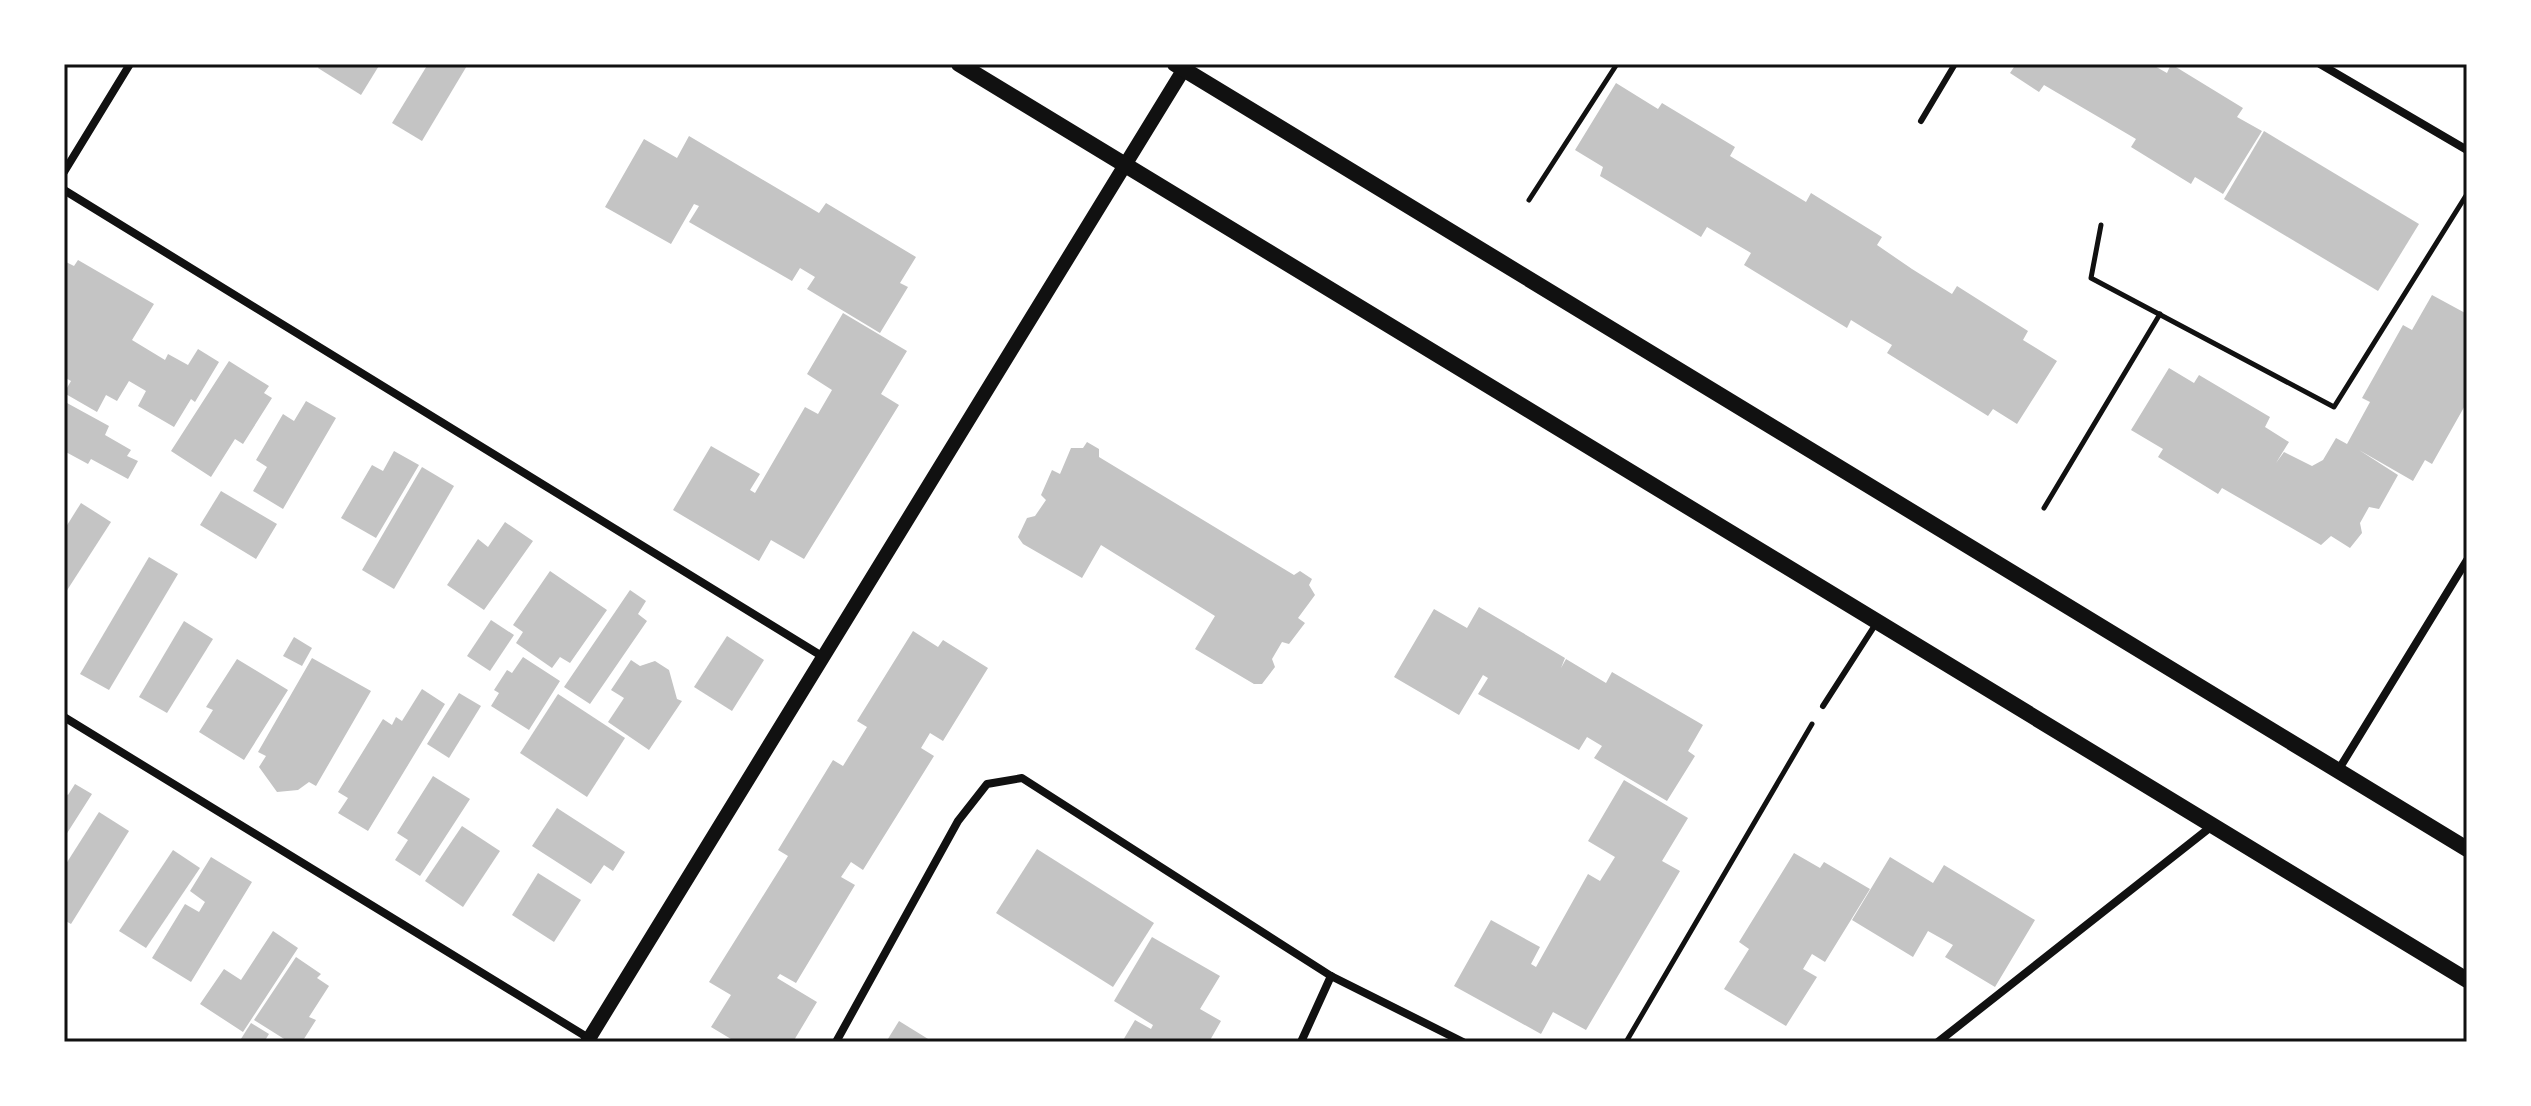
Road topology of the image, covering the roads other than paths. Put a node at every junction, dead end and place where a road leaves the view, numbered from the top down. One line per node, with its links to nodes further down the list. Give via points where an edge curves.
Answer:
1 (130, 64): 9 (street)
2 (959, 64): 8 (main road)
3 (1955, 64): 6 (lane)
4 (2320, 64): 7 (street)
5 (1182, 66): 8 (street); 16 (main road)
6 (1921, 121)
7 (2467, 150)
8 (1125, 165): 12 (main road); 13 (street)
9 (64, 172)
10 (64, 190): 13 (street)
11 (2467, 560): 16 (street)
12 (1877, 622): 14 (lane); 17 (main road)
13 (825, 658): 21 (street)
14 (1823, 706)
15 (64, 717): 21 (street)
16 (2339, 769): 18 (main road)
17 (2212, 826): 20 (main road); 25 (street)
18 (2467, 849)
19 (1331, 976): 22 (street, via 1022,778 987,784 958,821); 23 (street); 24 (street)
20 (2467, 980)
21 (591, 1041)
22 (836, 1042)
23 (1301, 1042)
24 (1463, 1042)
25 (1938, 1042)

